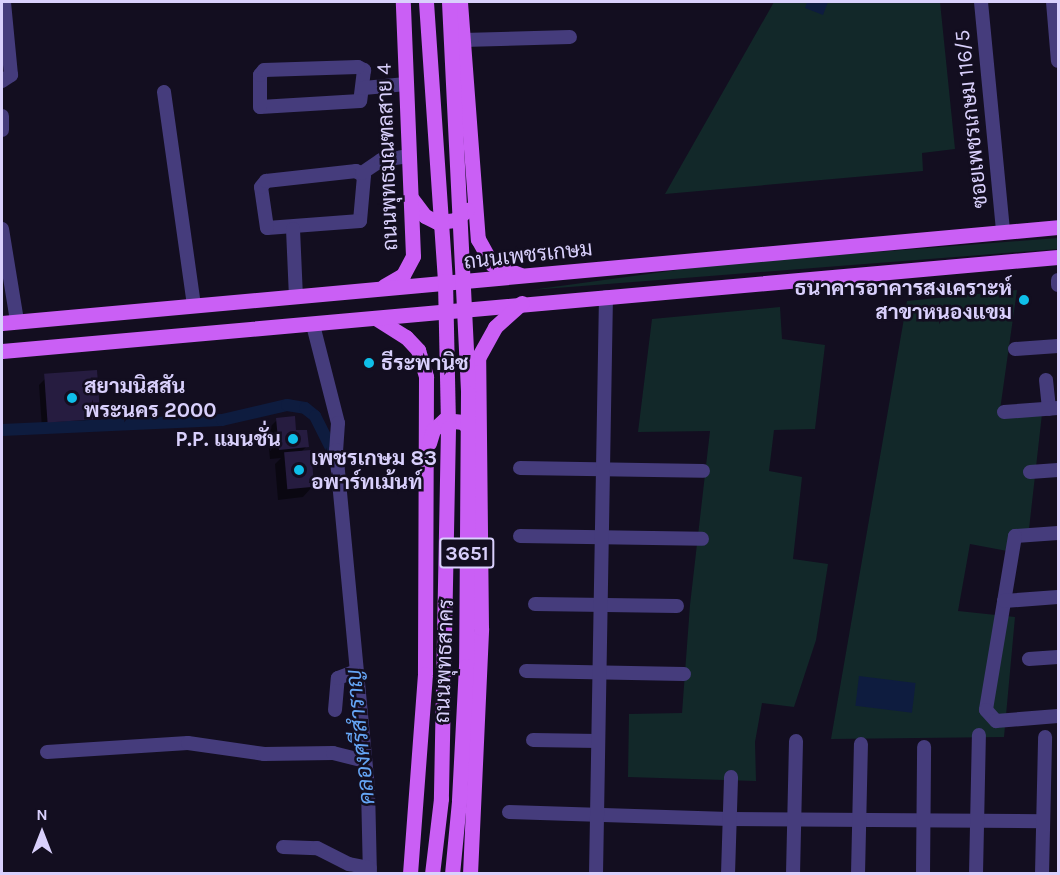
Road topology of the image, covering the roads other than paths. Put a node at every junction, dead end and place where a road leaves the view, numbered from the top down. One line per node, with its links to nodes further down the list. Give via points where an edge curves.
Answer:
1 (4, 2): 11 (street, via 11,75)
2 (403, 2): 12 (main road, ถนนพุทธมณฑลสาย 4)
3 (426, 2): 88 (main road, ถนนพุทธสาคร / 3651, bridge, via 446,307 447,565 441,799)
4 (449, 2): 89 (main road, ถนนพุทธสาคร / 3651, bridge, via 466,306 466,621)
5 (460, 2): 9 (main road)
6 (981, 2): 24 (street, ซอยเพชรเกษม 116/5)
7 (1053, 2): 10 (street)
8 (570, 37): 9 (street)
9 (462, 39): 19 (main road)
10 (1059, 61)
11 (2, 81)
12 (406, 84): 13 (street); 17 (main road, ถนนพุทธมณฑลสาย 4)
13 (364, 88): 13 (street, via 364,70 357,67 264,70 260,75 260,106 266,109 355,103 362,98)
14 (164, 92): 33 (street)
15 (2, 116): 16 (street)
16 (2, 130)
17 (409, 156): 18 (street, via 381,160); 20 (main road, ถนนพุทธมณฑลสาย 4)
18 (362, 173): 23 (street, via 360,221); 23 (street, via 323,173 264,183 267,228)
19 (472, 196): 20 (main road, via 463,215 447,222 425,216); 26 (main road, via 482,251 492,264)
20 (411, 198): 29 (main road, ถนนพุทธมณฑลสาย 4, via 410,266 393,282)
21 (1059, 227): 24 (main road, ถนนเพชรเกษม)
22 (2, 229): 35 (street)
23 (293, 229): 30 (street)
24 (1003, 232): 26 (main road, ถนนเพชรเกษม)
25 (1059, 257): 31 (main road)
26 (525, 277): 29 (main road, ถนนเพชรเกษม)
27 (1058, 280): 28 (street)
28 (1059, 285)
29 (373, 290): 30 (main road, ถนนเพชรเกษม)
30 (296, 297): 33 (main road, ถนนเพชรเกษม)
31 (606, 297): 32 (main road); 46 (street)
32 (523, 302): 34 (main road); 44 (main road, via 505,316 481,347)
33 (194, 306): 35 (main road, ถนนเพชรเกษม)
34 (377, 319): 36 (main road); 43 (main road, via 406,337 424,363)
35 (9, 322)
36 (313, 325): 39 (main road); 61 (street, via 337,415 336,450)
37 (1059, 346): 38 (street)
38 (1015, 349)
39 (2, 351)
40 (1046, 380): 41 (street)
41 (1054, 409): 42 (street)
42 (1004, 412)
43 (427, 450): 44 (main road, via 437,424 452,419 470,426); 87 (main road, via 425,674)
44 (479, 452): 90 (main road, via 482,628)
45 (520, 468): 46 (street)
46 (603, 470): 48 (street); 52 (street)
47 (1059, 470): 49 (street)
48 (703, 471)
49 (1030, 472)
50 (1059, 533): 55 (street, via 1015,536)
51 (520, 536): 52 (street)
52 (602, 538): 53 (street); 57 (street)
53 (702, 539)
54 (1059, 597): 55 (street)
55 (1004, 601): 66 (street, via 989,717 996,721)
56 (535, 604): 57 (street)
57 (601, 604): 58 (street); 63 (street)
58 (677, 606)
59 (1059, 657): 60 (street)
60 (1029, 659)
61 (356, 671): 65 (street, via 338,678); 75 (street)
62 (526, 671): 63 (street)
63 (600, 673): 64 (street); 70 (street)
64 (684, 674)
65 (334, 710)
66 (1059, 716)
67 (979, 735): 81 (street)
68 (1045, 737): 82 (street)
69 (533, 740): 70 (street)
70 (598, 741): 78 (street)
71 (796, 741): 80 (street)
72 (861, 744): 83 (street)
73 (924, 747): 84 (street)
74 (47, 752): 75 (street, via 188,743 264,754 326,753)
75 (365, 761): 86 (street)
76 (731, 777): 79 (street)
77 (509, 812): 78 (street)
78 (597, 815): 79 (street); 91 (street)
79 (729, 819): 80 (street); 92 (street)
80 (794, 820): 83 (street); 93 (street)
81 (977, 820): 82 (street); 84 (street); 96 (street)
82 (1043, 821): 97 (street)
83 (859, 822): 84 (street); 94 (street)
84 (923, 822): 95 (street)
85 (283, 847): 86 (street, via 318,848)
86 (370, 871)
87 (410, 873)
88 (432, 873)
89 (452, 873)
90 (470, 873)
91 (596, 873)
92 (728, 873)
93 (793, 873)
94 (858, 873)
95 (923, 873)
96 (976, 873)
97 (1042, 873)

